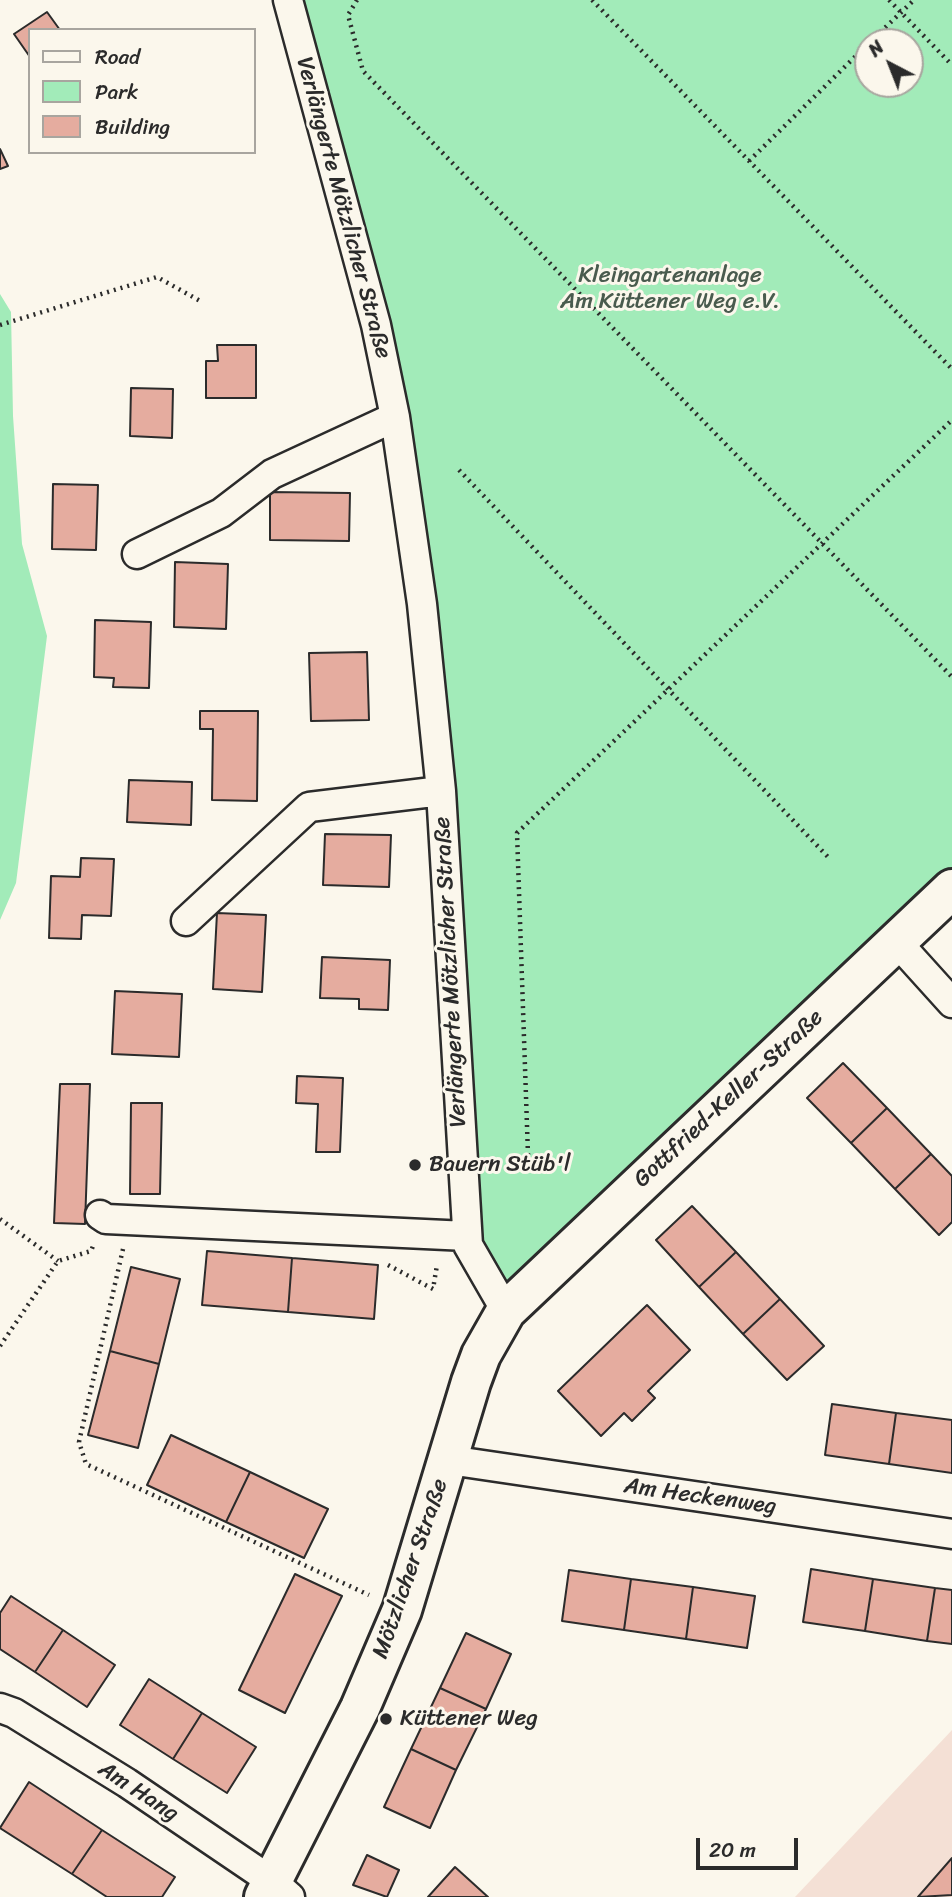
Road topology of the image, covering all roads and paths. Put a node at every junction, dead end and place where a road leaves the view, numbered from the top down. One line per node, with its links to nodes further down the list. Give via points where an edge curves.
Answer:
1 (288, 0): 14 (street, Verlängerte Mötzlicher Straße, via 376,325)
2 (357, 0): 17 (path, via 348,15 363,71)
3 (593, 0): 10 (path)
4 (889, 0): 6 (path)
5 (914, 0): 6 (path)
6 (901, 13): 7 (path); 9 (path)
7 (885, 28)
8 (854, 58): 10 (path)
9 (952, 65)
10 (749, 161): 13 (path)
11 (202, 302): 12 (path, via 157,277)
12 (0, 325)
13 (952, 369)
14 (395, 417): 18 (street, via 272,474 221,513); 21 (street, Verlängerte Mötzlicher Straße, via 422,604)
15 (952, 420): 17 (path)
16 (458, 470): 20 (path)
17 (821, 542): 19 (path); 20 (path)
18 (137, 554)
19 (952, 677)
20 (668, 688): 22 (path); 27 (path, via 517,833)
21 (441, 791): 24 (street, Verlängerte Mötzlicher Straße, via 309,807); 30 (street, Verlängerte Mötzlicher Straße)
22 (828, 857)
23 (952, 888): 25 (street, Gottfried-Keller-Straße)
24 (186, 921)
25 (896, 941): 26 (street); 33 (street, Gottfried-Keller-Straße)
26 (952, 1003)
27 (528, 1155)
28 (0, 1219): 31 (path)
29 (111, 1223): 30 (street); 31 (path, via 91,1251); 37 (path, via 79,1442 86,1464)
30 (454, 1236): 32 (path, via 433,1289); 33 (street, Verlängerte Mötzlicher Straße)
31 (58, 1261): 34 (path)
32 (385, 1264)
33 (506, 1311): 35 (street, Mötzlicher Straße, via 477,1364)
34 (0, 1346)
35 (449, 1460): 36 (street, Am Heckenweg); 37 (street, Mötzlicher Straße)
36 (952, 1534)
37 (402, 1610): 39 (street, Mötzlicher Straße)
38 (0, 1709): 39 (street, Am Hang, via 14,1713 127,1783)
39 (276, 1892)

